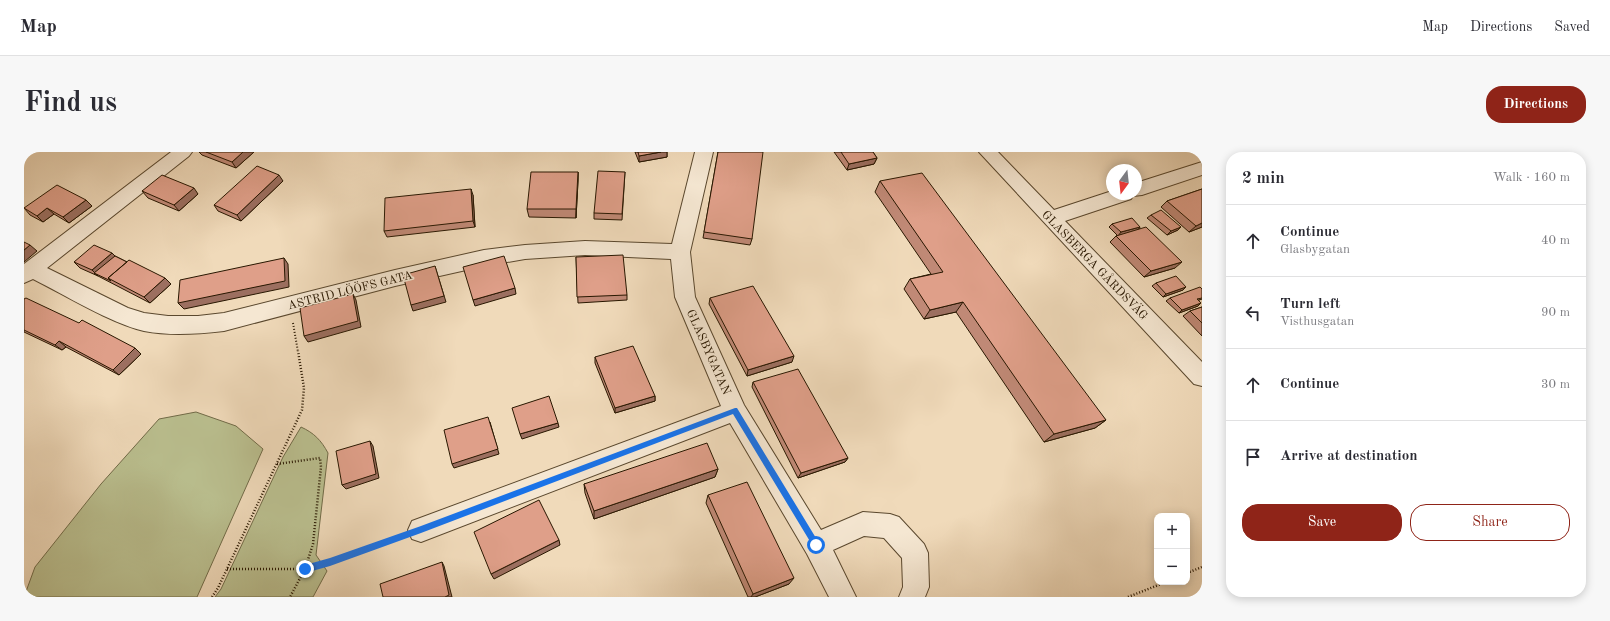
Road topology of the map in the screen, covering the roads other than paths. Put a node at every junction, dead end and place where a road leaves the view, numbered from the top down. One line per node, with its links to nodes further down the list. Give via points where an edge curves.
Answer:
1 (704, 152): 8 (street, GLASBYGATAN)
2 (988, 152): 7 (street, GLASBERGA GÅRDSVÄG)
3 (176, 153): 9 (street)
4 (1202, 168): 5 (street)
5 (1142, 188)
6 (1106, 200): 7 (street)
7 (1050, 218): 10 (street, GLASBERGA GÅRDSVÄG)
8 (680, 252): 9 (street, ASTRID LÖÖFS GATA, via 585,248 484,258 410,274 224,322 198,325 144,322 120,314); 11 (street, GLASBYGATAN, via 685,296)
9 (28, 272)
10 (1202, 377)
11 (735, 411): 12 (street); 13 (street, GLASBYGATAN)
12 (421, 530)
13 (816, 545): 14 (street, GLASBYGATAN); 15 (street, via 863,524 890,526 915,553 916,587)
14 (843, 597)
15 (912, 597)

